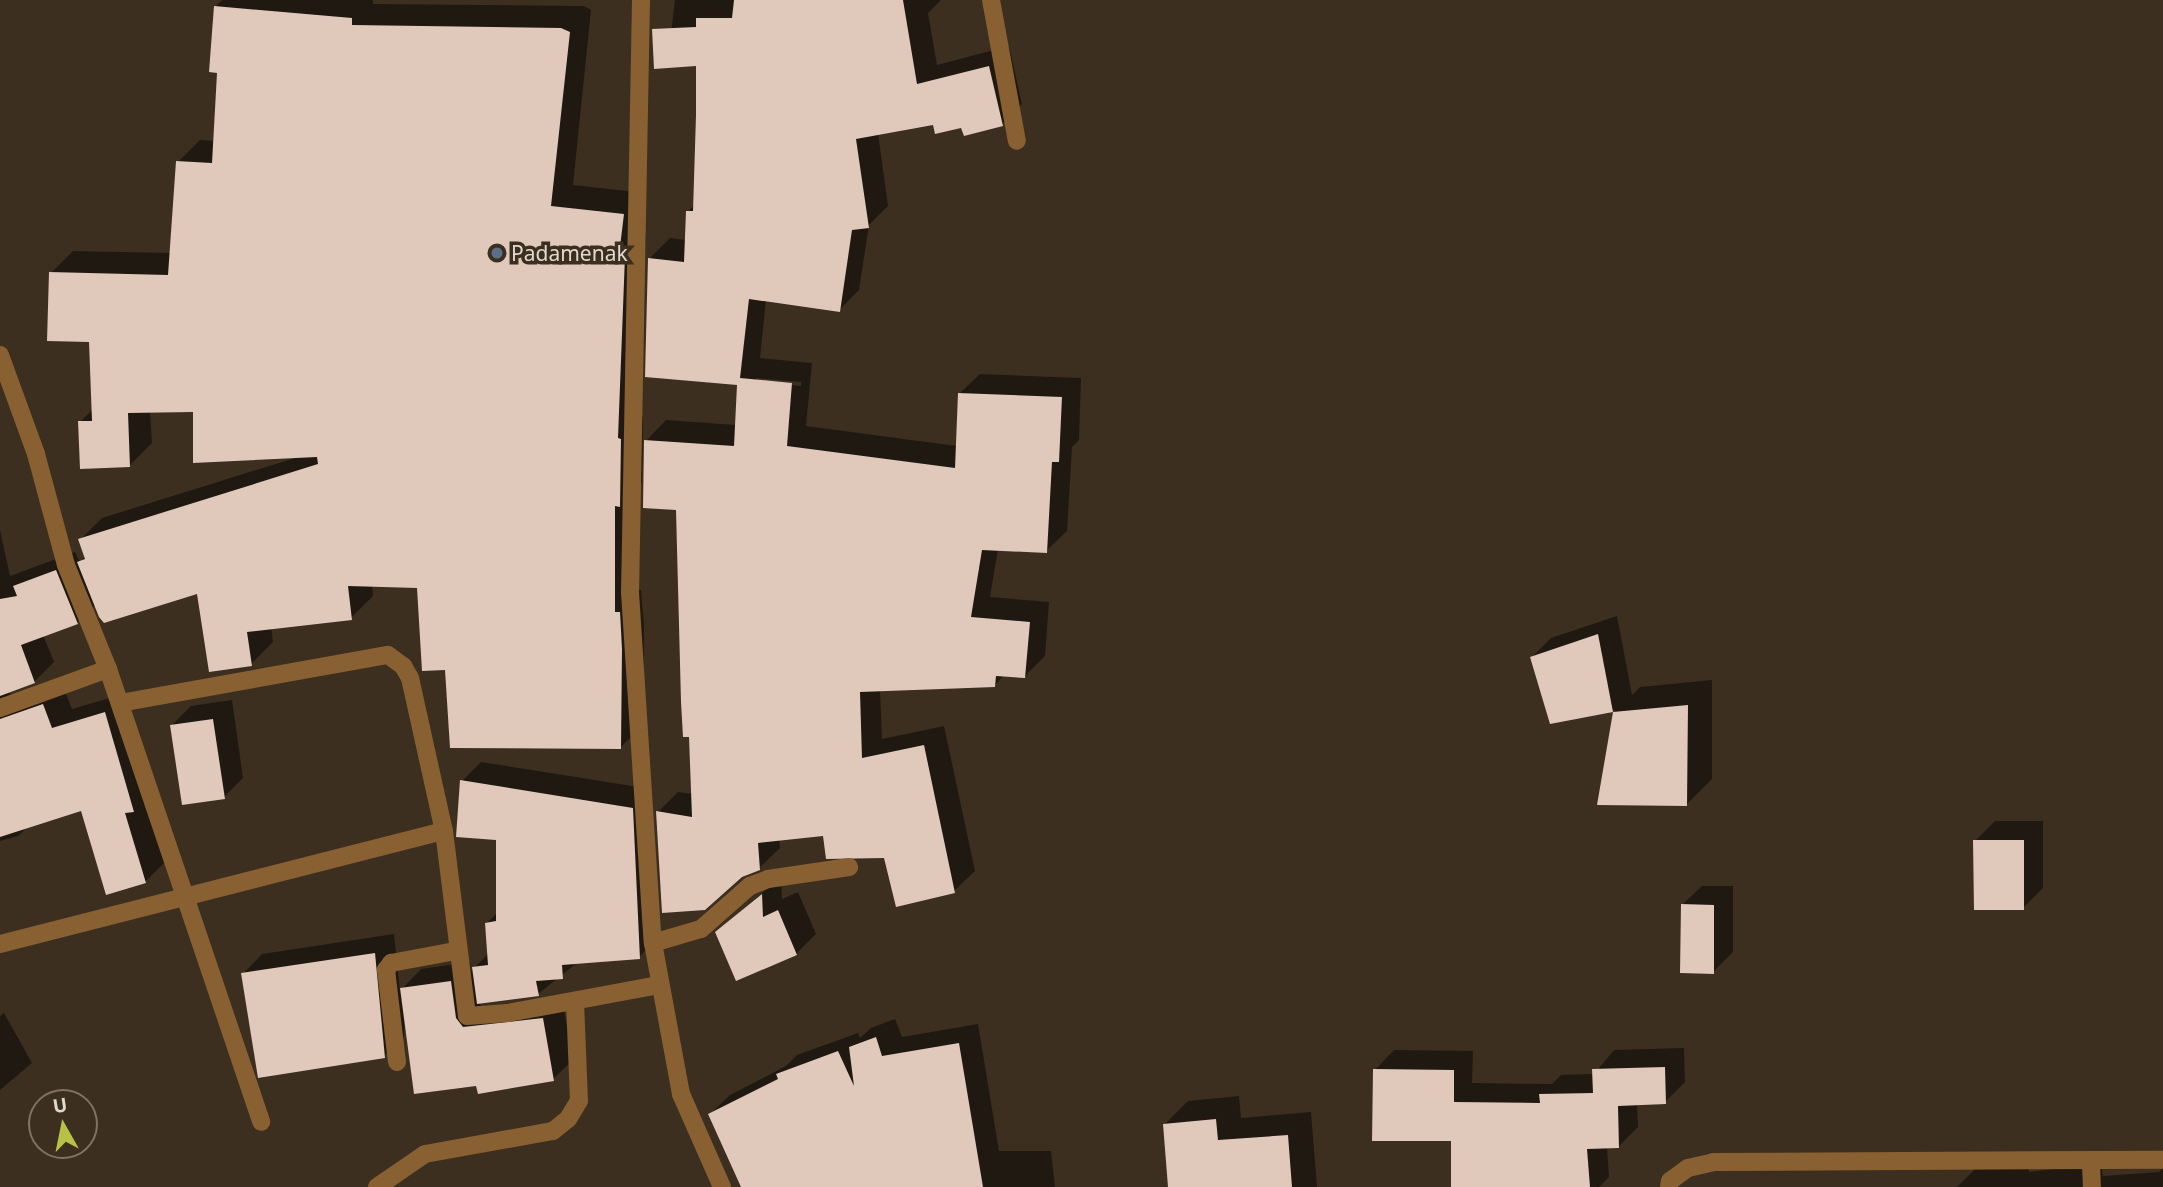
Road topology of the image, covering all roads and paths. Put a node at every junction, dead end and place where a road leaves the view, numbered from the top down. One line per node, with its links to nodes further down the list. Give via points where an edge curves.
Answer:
1 (641, 0): 11 (street, via 631,592)
2 (991, 0): 3 (street)
3 (1017, 141)
4 (0, 355): 5 (street, via 36,454 66,565)
5 (108, 669): 6 (street); 7 (street)
6 (120, 703): 8 (street, via 388,655 410,678); 10 (street)
7 (0, 708)
8 (444, 831): 10 (street); 13 (street)
9 (849, 867): 11 (street, via 768,879 750,886 701,929)
10 (188, 899): 12 (street); 17 (street)
11 (653, 943): 14 (street)
12 (0, 944)
13 (456, 951): 15 (street, via 467,1016); 16 (street, via 391,964 386,970)
14 (659, 985): 15 (street); 21 (street, via 681,1094)
15 (575, 1001): 20 (street, via 579,1101 568,1119 553,1131 425,1153)
16 (397, 1062)
17 (261, 1122)
18 (2163, 1160): 19 (street)
19 (2091, 1162): 22 (street, via 1713,1162 1688,1168 1670,1181); 23 (street)
20 (377, 1187)
21 (722, 1187)
22 (1670, 1187)
23 (2092, 1187)

